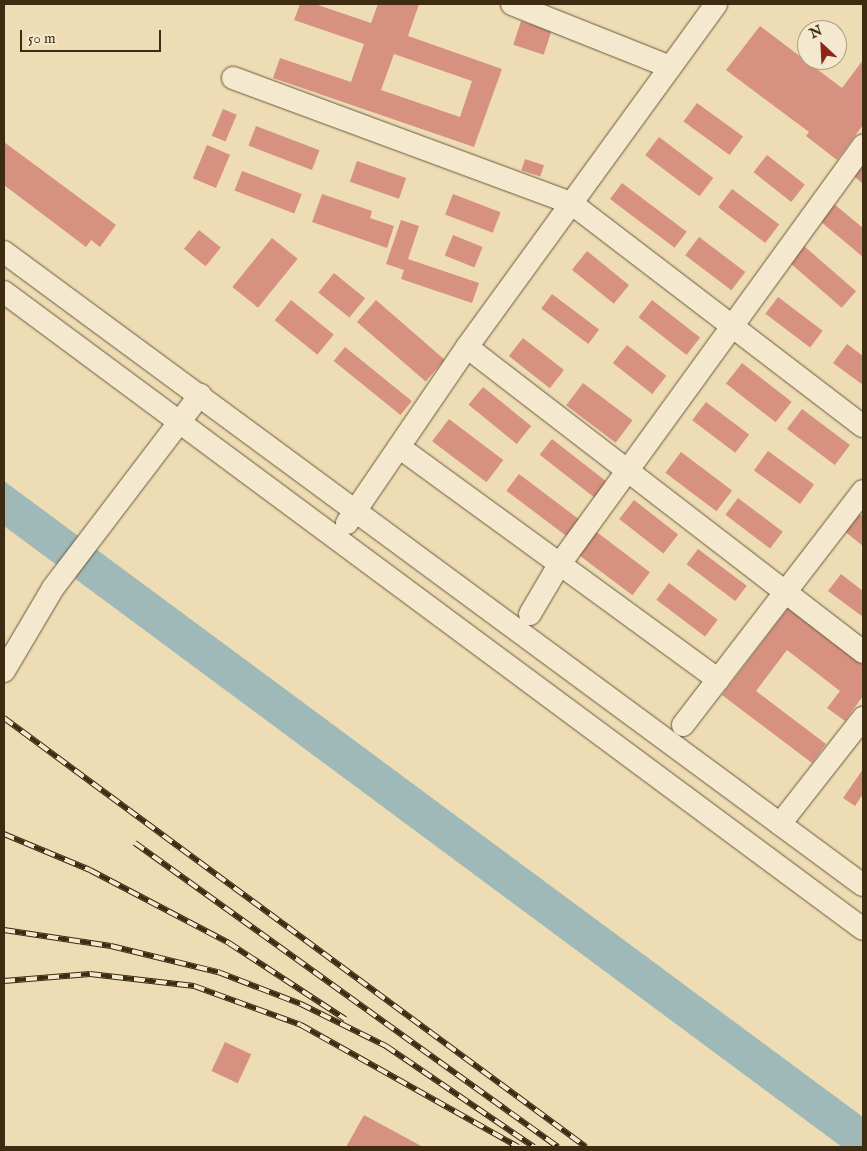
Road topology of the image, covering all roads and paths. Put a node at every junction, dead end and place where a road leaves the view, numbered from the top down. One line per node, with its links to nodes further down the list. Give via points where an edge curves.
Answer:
1 (512, 4): 3 (street)
2 (716, 4): 3 (street)
3 (670, 67): 6 (street)
4 (233, 78): 6 (street)
5 (863, 146): 9 (street)
6 (571, 203): 9 (street); 10 (street)
7 (4, 252): 11 (street)
8 (4, 292): 12 (street)
9 (734, 325): 13 (street); 15 (street)
10 (467, 347): 14 (street); 15 (street)
11 (200, 395): 12 (street); 17 (street)
12 (179, 422): 18 (street); 23 (street, via 53,588)
13 (863, 426)
14 (399, 447): 17 (street); 19 (street)
15 (628, 469): 19 (street); 20 (street)
16 (863, 491): 20 (street)
17 (355, 511): 18 (street); 27 (street)
18 (336, 538): 29 (street)
19 (559, 565): 21 (street); 24 (street)
20 (786, 591): 22 (street); 24 (street)
21 (530, 614)
22 (863, 652)
23 (4, 671)
24 (718, 680): 26 (street)
25 (863, 718): 27 (street)
26 (683, 725)
27 (780, 824): 28 (street)
28 (863, 885)
29 (863, 929)

